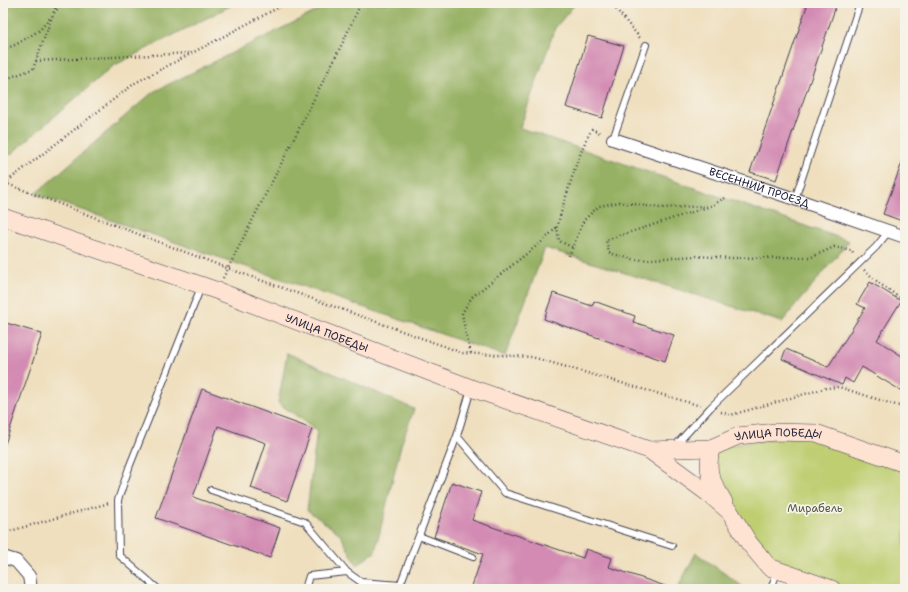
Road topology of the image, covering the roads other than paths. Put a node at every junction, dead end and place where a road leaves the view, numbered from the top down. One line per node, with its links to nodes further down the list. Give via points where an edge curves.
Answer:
1 (860, 3): 4 (lane)
2 (646, 45): 3 (lane)
3 (612, 139): 4 (street, ВЕСЕННИЙ ПРОЕЗД)
4 (794, 199): 6 (street, ВЕСЕННИЙ ПРОЕЗД)
5 (3, 217): 8 (street, УЛИЦА ПОБЕДЫ)
6 (889, 231): 7 (street, ВЕСЕННИЙ ПРОЕЗД); 13 (lane, via 876,247 710,408)
7 (905, 238)
8 (202, 286): 9 (street, УЛИЦА ПОБЕДЫ); 25 (lane, via 118,500 119,555)
9 (471, 388): 10 (lane); 12 (street, УЛИЦА ПОБЕДЫ)
10 (457, 436): 17 (lane); 18 (lane, via 505,493)
11 (711, 448): 13 (street, УЛИЦА ПОБЕДЫ); 14 (street, УЛИЦА ПОБЕДЫ, via 738,436 775,432 816,433); 16 (street, via 708,462 710,476)
12 (649, 450): 13 (street, УЛИЦА ПОБЕДЫ); 16 (street, УЛИЦА ПОБЕДЫ)
13 (671, 450)
14 (905, 464)
15 (211, 490): 22 (lane, via 305,522)
16 (730, 512): 21 (street, УЛИЦА ПОБЕДЫ, via 749,543 769,567)
17 (419, 536): 20 (lane); 23 (lane, via 400,585)
18 (672, 546)
19 (3, 557): 24 (street, via 16,561 29,576)
20 (473, 557)
21 (778, 570): 27 (lane); 28 (street, УЛИЦА ПОБЕДЫ)
22 (347, 572): 23 (lane); 26 (lane, via 309,576)
23 (372, 586)
24 (31, 589)
25 (158, 589)
26 (305, 589)
27 (771, 589)
28 (830, 589)

